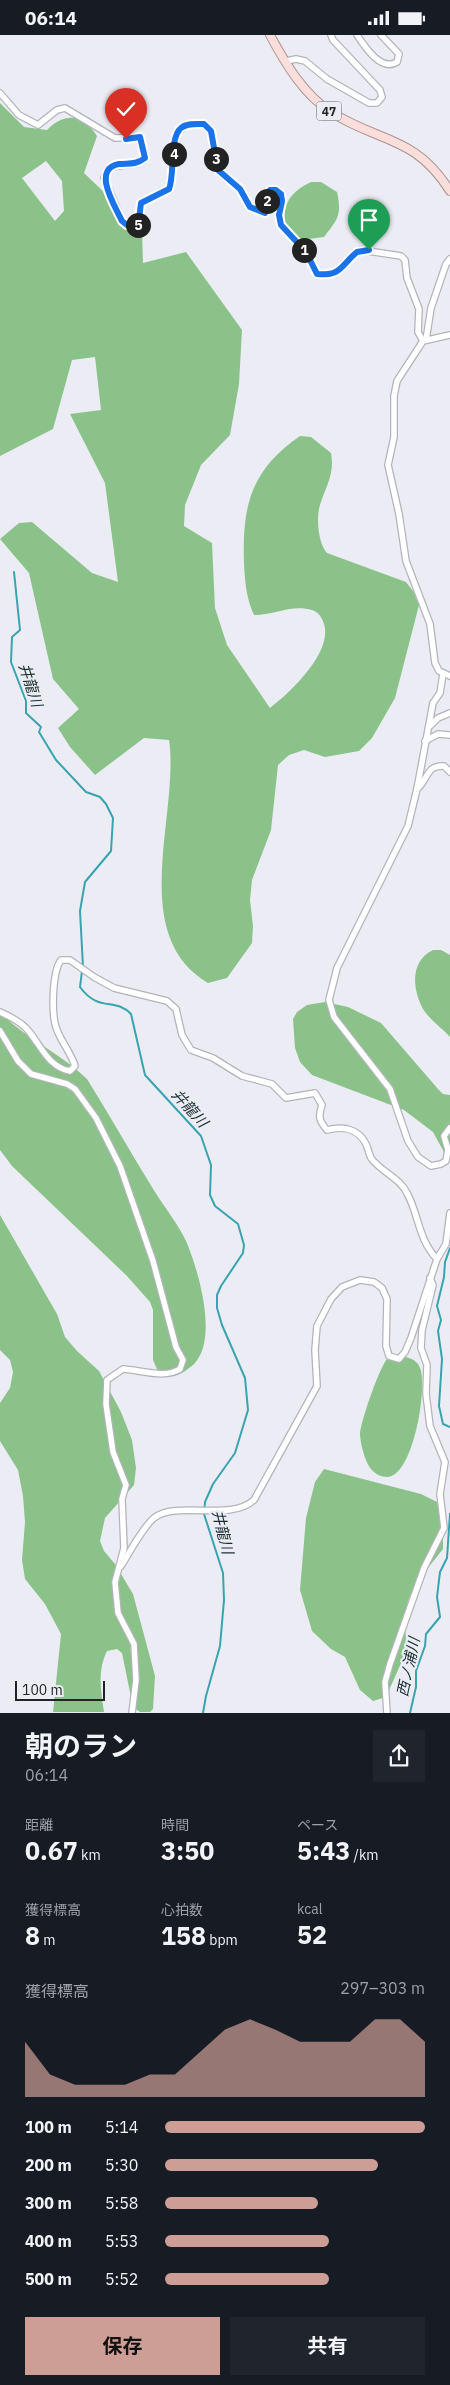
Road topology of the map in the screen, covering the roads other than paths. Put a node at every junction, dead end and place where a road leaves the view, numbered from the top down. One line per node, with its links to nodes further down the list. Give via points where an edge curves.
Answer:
1 (270, 35): 5 (main road, 47)
2 (331, 35): 5 (street, via 380,90 382,97 378,103 369,103 327,79 305,61)
3 (357, 35): 4 (street, via 367,50 383,63 394,65 399,54)
4 (381, 35)
5 (286, 61): 7 (main road, 47, via 319,104 346,120 394,139 416,153 441,177)
6 (0, 93): 10 (street, via 18,115 38,125 57,109 65,109 116,138 140,137 145,158 138,163 111,167 106,170 104,178 122,221 133,227 138,227 141,203 169,189 172,183 177,133 187,125 204,124 211,131 218,170 240,189 250,207 265,213 270,190 281,194 281,225 306,252 317,274 329,275 340,271 352,255 361,250 402,256 406,278 419,309 418,333)
7 (450, 191)
8 (450, 259): 10 (street, via 431,308)
9 (450, 335): 10 (street)
10 (425, 340): 11 (street, via 397,381 394,437 388,465 406,561 430,625 436,668)
11 (447, 675): 13 (street, via 433,703)
12 (450, 713): 13 (street)
13 (430, 726): 15 (street)
14 (450, 735): 15 (street, via 438,734)
15 (425, 741): 17 (street)
16 (450, 772): 17 (street, via 444,766 434,767 426,773)
17 (417, 789): 20 (street, via 408,827 337,967 329,1000 334,1017 390,1089 408,1141 424,1164 436,1166 446,1161 448,1150 444,1136)
18 (0, 1012): 23 (street, via 27,1029 44,1055 63,1070 70,1071 75,1066 56,1029 54,1006 56,973 61,960 70,959 114,987 167,1001 176,1009 182,1035 190,1050 213,1058 242,1076 272,1084 286,1098 315,1093 322,1105 320,1122 327,1130 348,1128 362,1137 371,1158 401,1183 408,1194 417,1225)
19 (0, 1031): 25 (street, via 18,1061 31,1074 75,1089 96,1118 120,1166 153,1261 176,1347 183,1360 180,1369 174,1373 123,1369 106,1380 113,1452 126,1485 122,1499 124,1548)
20 (450, 1128)
21 (450, 1213): 22 (street)
22 (448, 1244): 23 (street)
23 (436, 1259): 24 (street)
24 (430, 1278): 25 (street, via 411,1338 399,1359 389,1356 386,1346 387,1299 382,1288 360,1280 342,1287 331,1299 317,1326 317,1386 254,1500 240,1509 168,1513 152,1519); 27 (street, via 433,1285 421,1348 427,1365 430,1426 445,1463 440,1494 444,1529 424,1568 390,1664 385,1682)
25 (117, 1571): 26 (street, via 118,1613 134,1644 136,1658)
26 (132, 1713)
27 (387, 1713)

